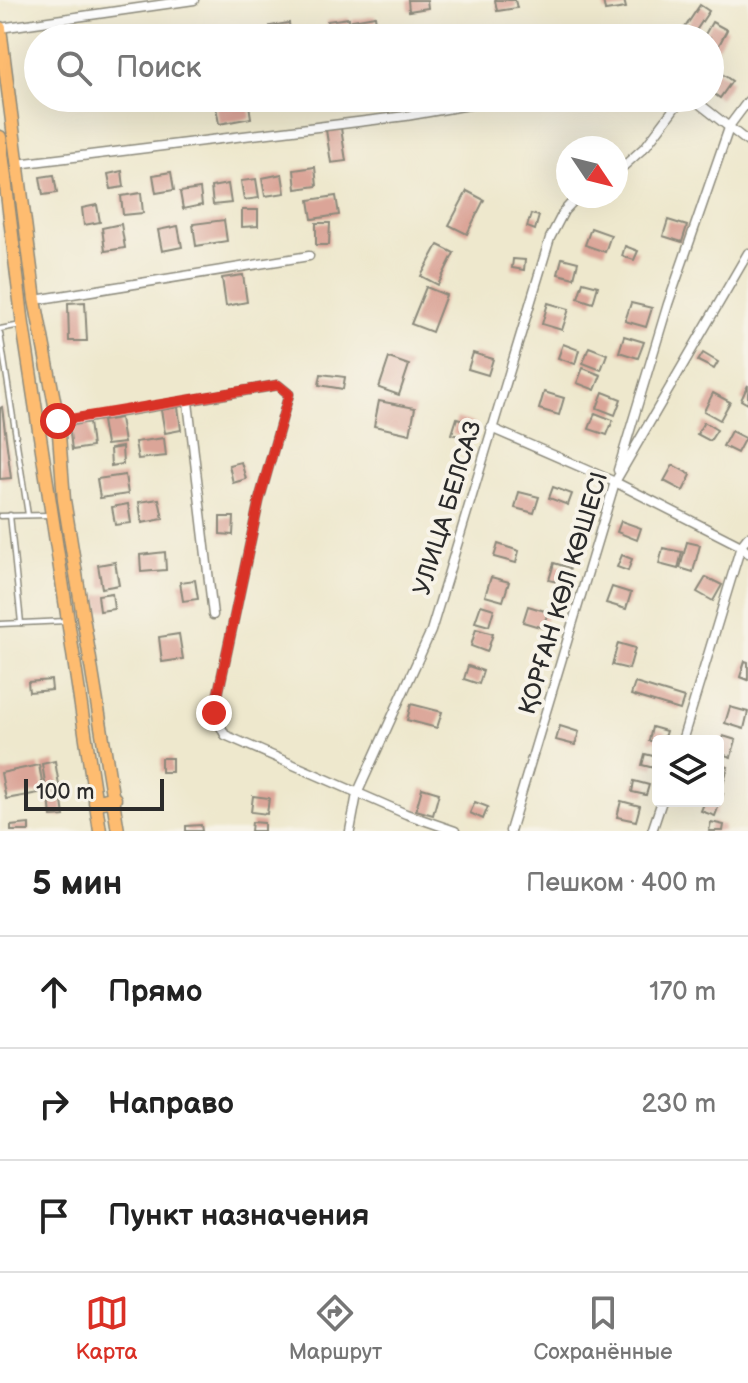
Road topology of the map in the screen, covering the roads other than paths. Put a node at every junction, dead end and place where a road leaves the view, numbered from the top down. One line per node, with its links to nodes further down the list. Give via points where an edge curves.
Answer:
1 (194, 0): 2 (street)
2 (28, 24)
3 (24, 25): 4 (street)
4 (0, 28): 13 (main road)
5 (748, 101): 9 (street)
6 (429, 112): 13 (street)
7 (672, 112): 12 (street)
8 (712, 112): 9 (street)
9 (730, 125): 11 (street); 27 (street, via 668,304)
10 (0, 137): 15 (main road)
11 (748, 142)
12 (628, 162)
13 (17, 164): 19 (main road)
14 (567, 208): 26 (street, УЛИЦА БЕЛСАЗ, via 550,238)
15 (14, 234): 16 (lane); 20 (main road)
16 (0, 236)
17 (748, 253): 27 (street, ҚОРҒАН КӨЛ КӨШЕСІ)
18 (309, 256): 19 (street)
19 (35, 300): 24 (main road)
20 (23, 325): 21 (lane); 25 (main road)
21 (0, 331): 22 (lane)
22 (3, 371): 29 (lane)
23 (188, 402): 24 (street); 34 (street); 39 (street, via 278,385 289,394 256,516 214,713 218,725 225,735)
24 (58, 421): 25 (street); 40 (main road, via 64,500)
25 (40, 426): 30 (main road)
26 (491, 428): 27 (street); 39 (street, УЛИЦА БЕЛСАЗ, via 431,631)
27 (615, 482): 33 (street); 47 (street, ҚОРҒАН КӨЛ КӨШЕСІ)
28 (10, 515): 29 (lane); 31 (lane); 36 (lane)
29 (28, 515): 30 (lane)
30 (51, 515): 35 (main road)
31 (0, 516)
32 (748, 537): 33 (street)
33 (745, 550): 38 (street)
34 (213, 615)
35 (68, 621): 36 (lane); 41 (main road)
36 (21, 623): 37 (lane)
37 (0, 624)
38 (684, 735)
39 (357, 794): 45 (street, УЛИЦА БЕЛСАЗ); 46 (street)
40 (114, 799): 41 (highway); 44 (main road)
41 (96, 802): 43 (main road)
42 (660, 807): 48 (street)
43 (100, 831)
44 (118, 831)
45 (350, 831)
46 (455, 831)
47 (510, 831)
48 (652, 831)

